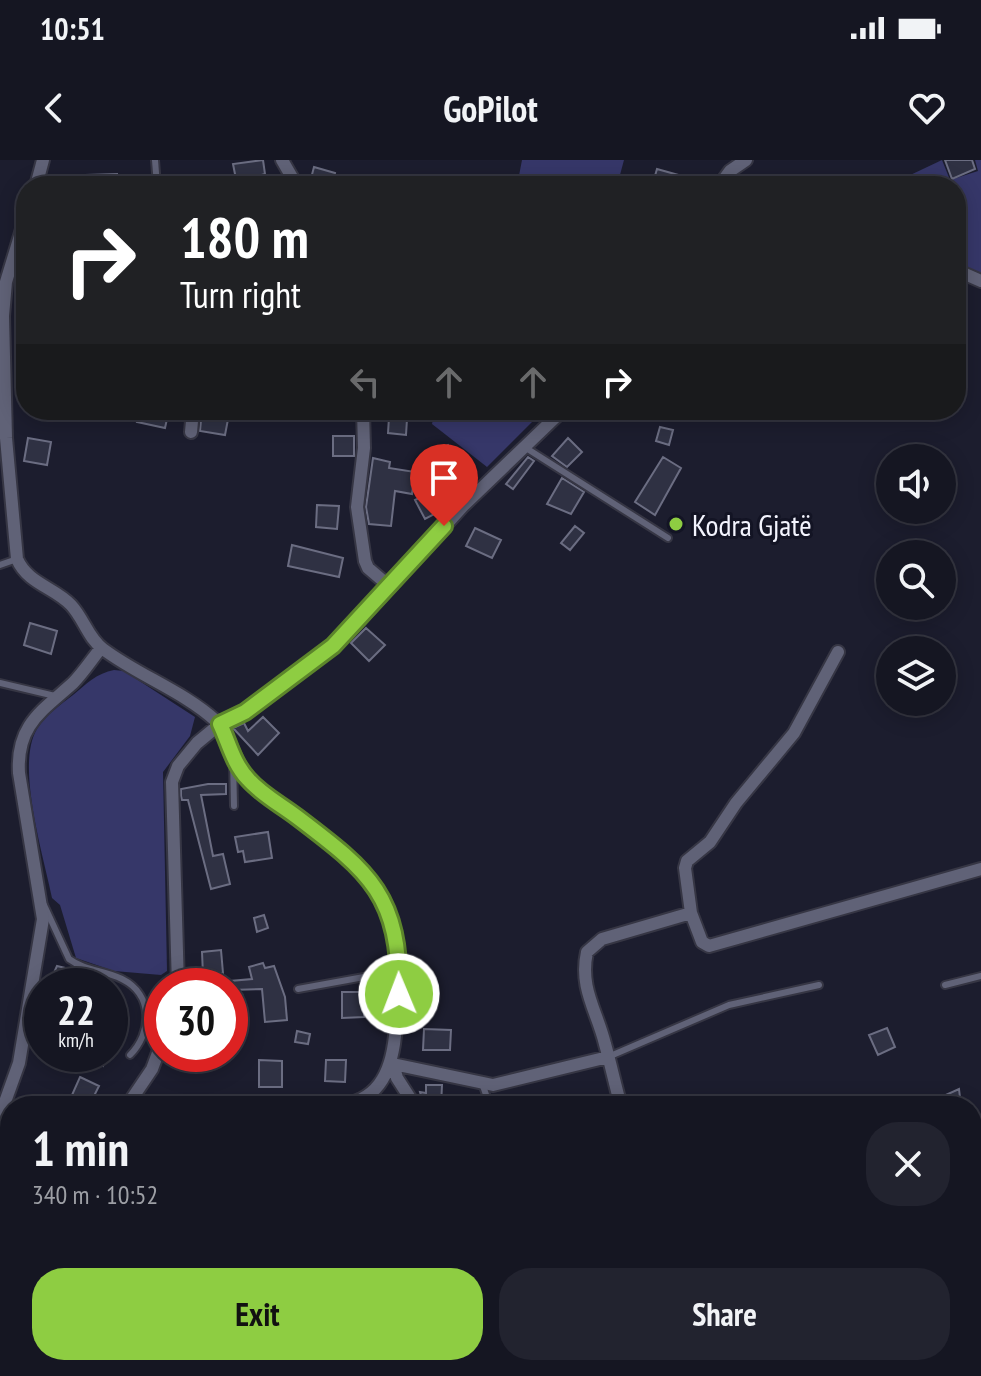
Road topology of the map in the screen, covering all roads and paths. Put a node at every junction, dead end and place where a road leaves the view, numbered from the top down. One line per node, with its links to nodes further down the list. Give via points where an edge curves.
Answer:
1 (746, 160): 2 (street)
2 (726, 176)
3 (16, 249): 4 (street, via 6,282)
4 (1, 338): 11 (street)
5 (192, 420): 8 (street)
6 (363, 420): 13 (street, via 357,507 365,561)
7 (552, 420): 9 (street)
8 (191, 432)
9 (523, 447): 10 (lane); 13 (street)
10 (668, 538)
11 (17, 559): 12 (lane); 14 (street, via 27,575 71,605)
12 (0, 565)
13 (389, 586): 18 (street, via 333,646 245,712)
14 (101, 648): 17 (street); 18 (street)
15 (838, 652): 23 (street, via 794,733 710,842 687,861)
16 (0, 683): 17 (lane)
17 (55, 696): 22 (street, via 34,718 19,761)
18 (220, 724): 19 (street); 24 (street, via 184,757 172,782)
19 (233, 758): 20 (lane); 25 (street, via 260,791 297,816 376,886 390,914)
20 (234, 806)
21 (981, 869): 23 (street, via 709,946 702,942)
22 (43, 904): 30 (lane, via 69,959 122,979 140,996 148,1021 141,1044); 35 (street, via 26,1030)
23 (691, 913): 31 (street, via 602,939 587,952 585,986)
24 (177, 968)
25 (399, 971): 29 (lane); 32 (street)
26 (981, 976): 28 (lane)
27 (819, 985): 31 (lane, via 729,1005)
28 (945, 985)
29 (298, 989)
30 (130, 1055)
31 (608, 1057): 34 (street); 40 (street)
32 (393, 1064): 34 (street); 37 (street); 38 (street)
33 (150, 1072): 36 (street)
34 (483, 1086): 39 (lane)
35 (9, 1096)
36 (134, 1096)
37 (366, 1096)
38 (409, 1096)
39 (486, 1096)
40 (618, 1096)

